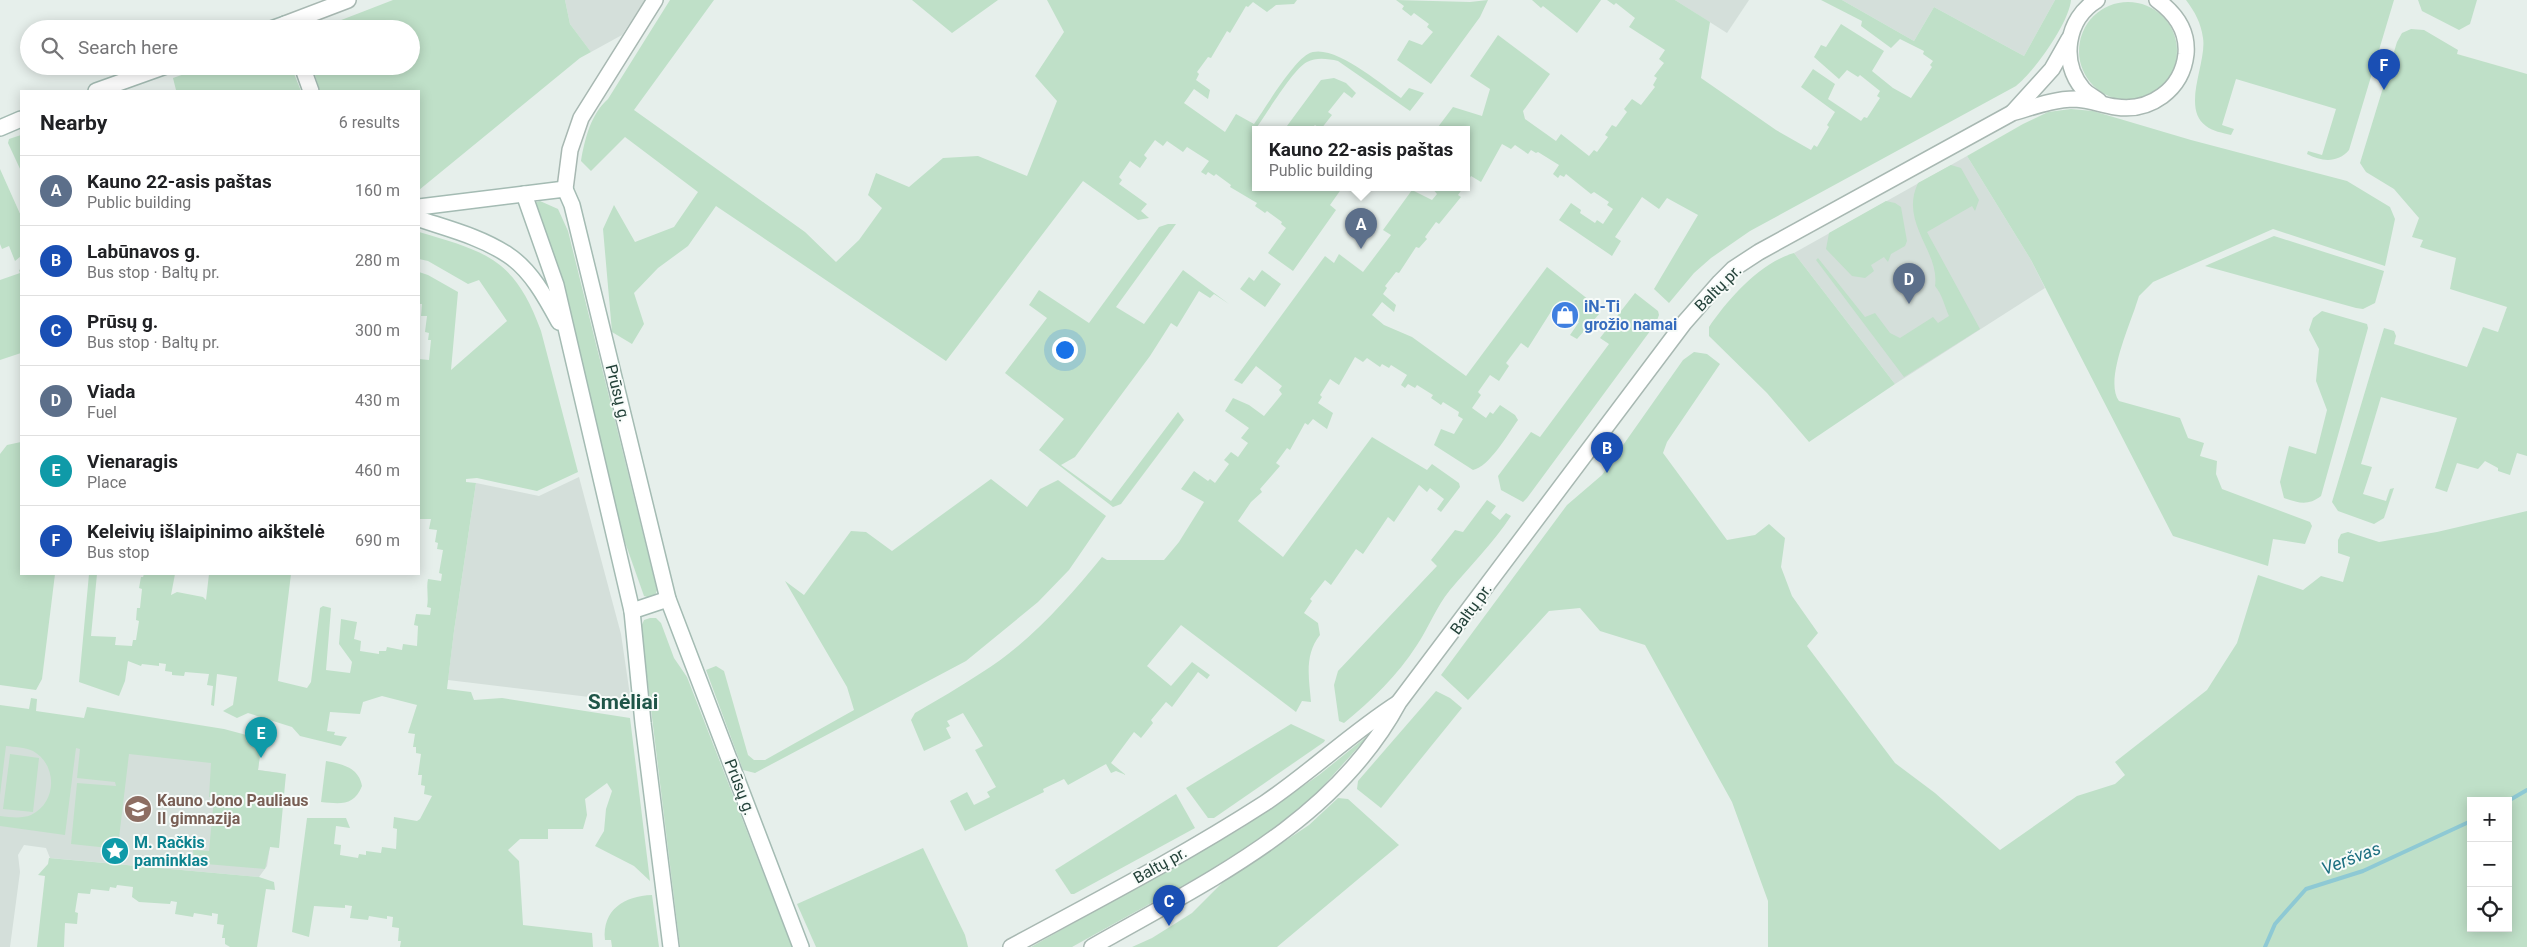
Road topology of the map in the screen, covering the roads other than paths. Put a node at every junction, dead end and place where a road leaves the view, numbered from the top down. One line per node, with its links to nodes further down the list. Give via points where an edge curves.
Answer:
1 (348, 0): 6 (street)
2 (655, 0): 16 (street, Prūsų g., via 581,118 570,150)
3 (2097, 0): 5 (street, Baltų pr.)
4 (2157, 0): 12 (street, Baltų pr., via 2176,17 2185,38 2185,62 2178,79 2167,94 2151,104 2133,109)
5 (2086, 5): 7 (street, Baltų pr.)
6 (298, 20)
7 (2070, 37): 12 (street, Baltų pr., via 2069,55 2074,74 2084,90); 13 (street, via 2052,69)
8 (141, 75): 10 (street)
9 (305, 75): 11 (street)
10 (99, 90)
11 (311, 90)
12 (2099, 101): 13 (street, Baltų pr., via 2074,99 2050,102)
13 (2012, 113): 23 (street, Baltų pr., via 1759,252 1720,282 1684,323)
14 (20, 119): 15 (street)
15 (0, 128)
16 (565, 189): 17 (street); 21 (street, Prūsų g., via 572,206)
17 (524, 194): 18 (street); 20 (street, via 556,286)
18 (420, 207)
19 (420, 219): 20 (street, via 474,237 508,255 546,298)
20 (566, 333): 22 (street)
21 (668, 598): 22 (street); 25 (street, Prūsų g.)
22 (632, 611): 24 (street)
23 (1399, 702): 26 (street, Baltų pr., via 1307,773 1226,827); 27 (street, Baltų pr., via 1374,743 1340,784 1311,811 1210,879)
24 (671, 947)
25 (801, 947)
26 (1011, 947)
27 (1092, 947)

